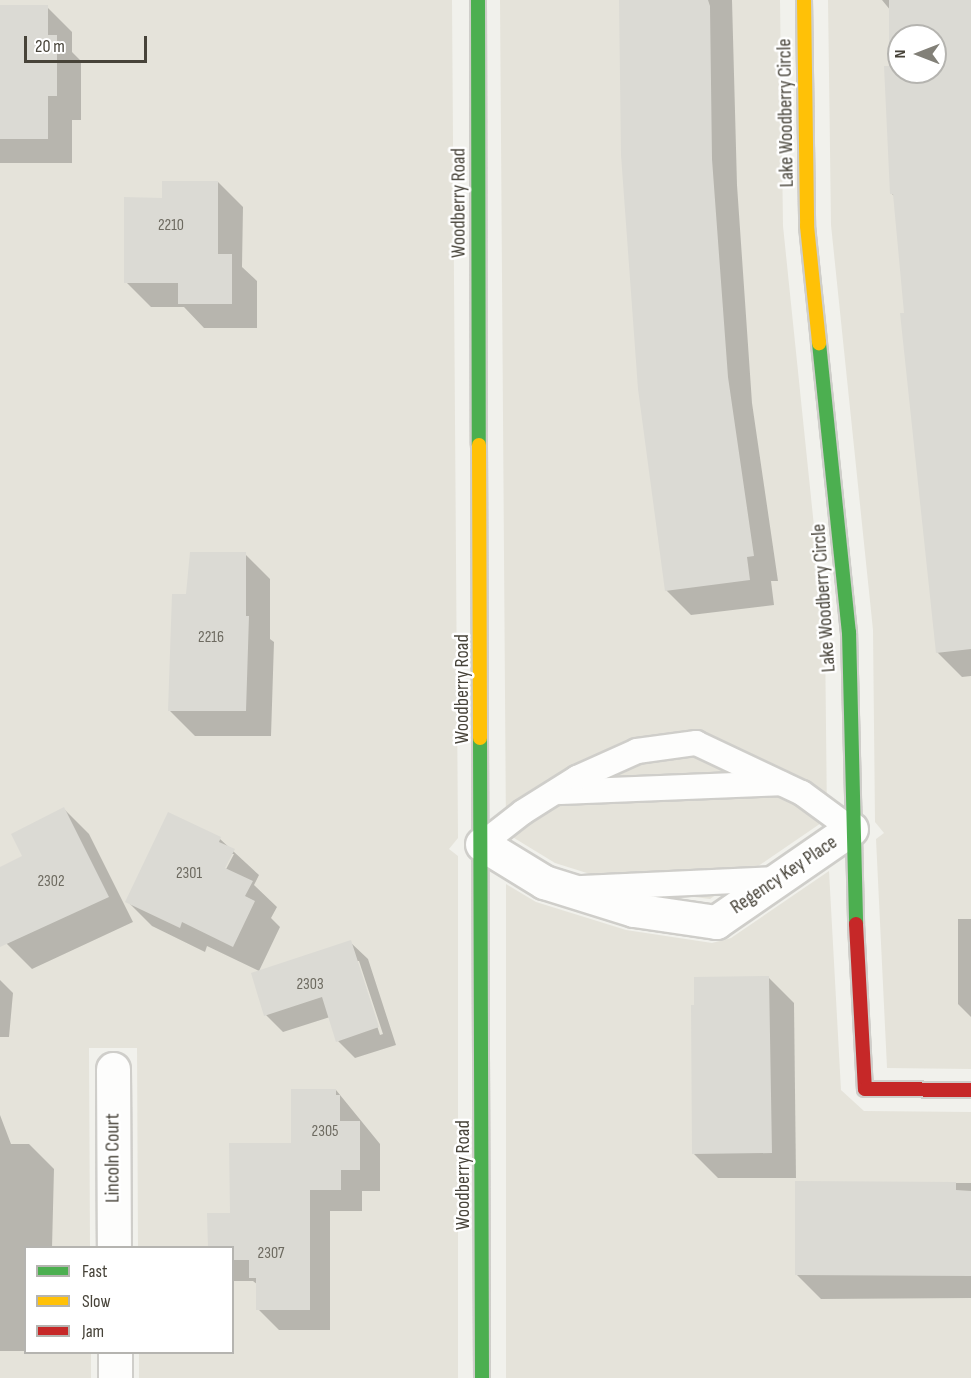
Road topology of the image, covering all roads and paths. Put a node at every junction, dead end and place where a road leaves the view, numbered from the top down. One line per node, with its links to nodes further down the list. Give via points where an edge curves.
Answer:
1 (478, 0): 6 (street, Woodberry Road)
2 (804, 0): 5 (street, Lake Woodberry Circle, via 807,226 849,632)
3 (782, 783): 4 (lane); 4 (lane, via 696,743 637,752); 5 (lane)
4 (557, 792): 6 (lane)
5 (851, 829): 6 (street, Regency Key Place, via 716,922 634,910 544,882); 8 (street, Lake Woodberry Circle, via 865,1089)
6 (482, 844): 12 (street, Woodberry Road)
7 (113, 1069): 9 (street, Lincoln Court)
8 (971, 1090)
9 (114, 1246)
10 (115, 1354): 11 (street)
11 (115, 1378)
12 (482, 1378)

